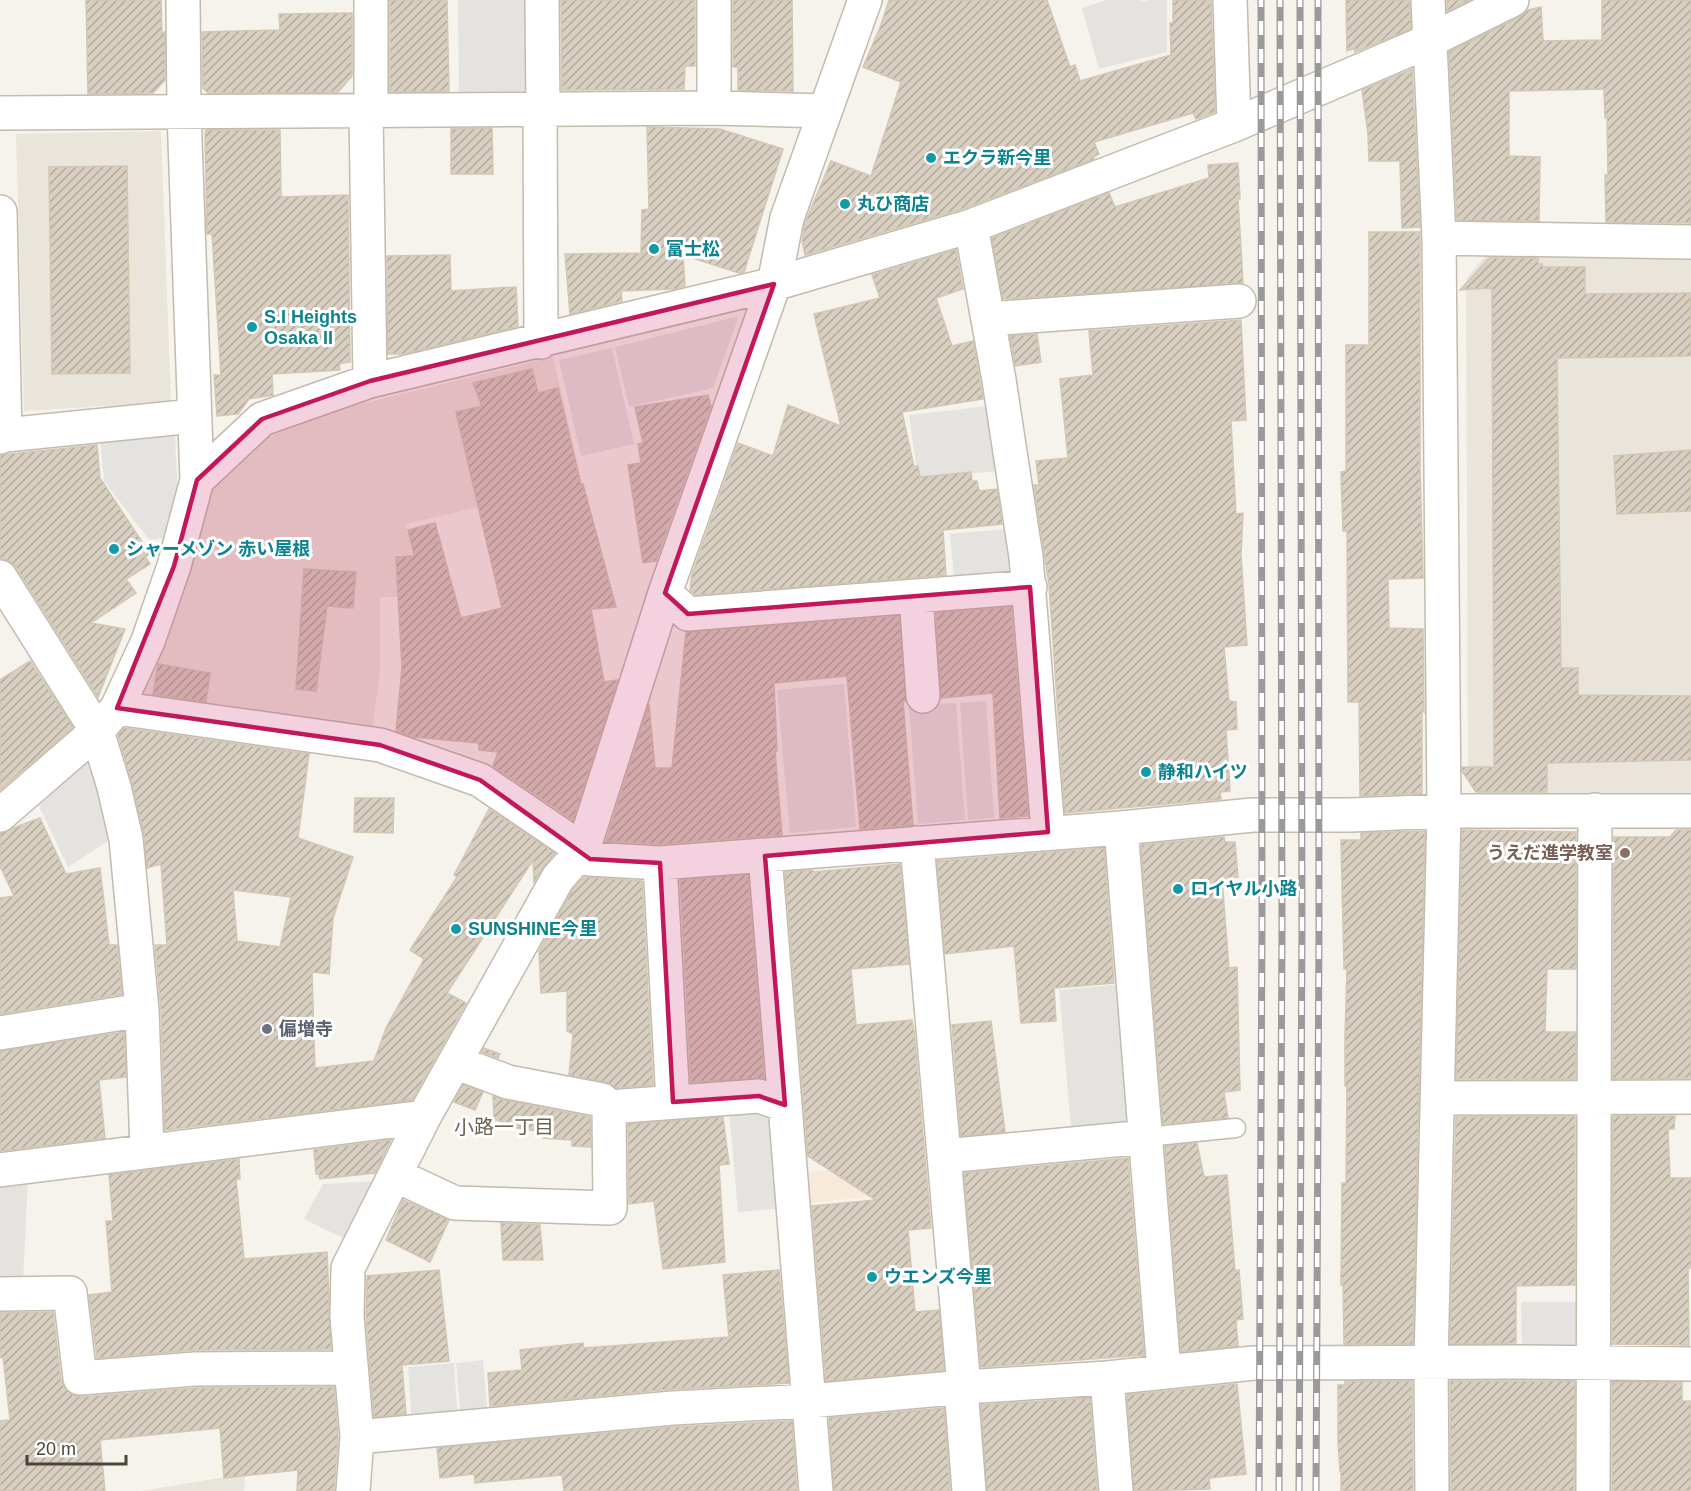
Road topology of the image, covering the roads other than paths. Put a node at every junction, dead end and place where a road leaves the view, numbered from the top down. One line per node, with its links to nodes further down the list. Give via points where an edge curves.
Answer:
1 (183, 0): 14 (street)
2 (371, 0): 12 (street)
3 (542, 0): 11 (street)
4 (714, 0): 10 (street)
5 (865, 0): 13 (street)
6 (1230, 0): 16 (street)
7 (1428, 0): 9 (street)
8 (1512, 0): 9 (street)
9 (1429, 41): 16 (street); 19 (street)
10 (714, 108): 11 (street); 13 (street)
11 (541, 110): 12 (street); 25 (street)
12 (369, 111): 14 (street); 26 (street)
13 (824, 111): 22 (street, via 787,218)
14 (184, 112): 15 (street); 27 (street)
15 (0, 113)
16 (1234, 125): 18 (street)
17 (0, 212): 21 (street)
18 (971, 226): 22 (street); 24 (street)
19 (1440, 238): 20 (street); 37 (street)
20 (1691, 242)
21 (1, 266): 28 (street)
22 (774, 284): 25 (street); 32 (street)
23 (1239, 301): 24 (street)
24 (988, 319): 31 (street)
25 (541, 342): 26 (street)
26 (370, 381): 29 (street, via 262,420)
27 (194, 416): 28 (street); 29 (street)
28 (2, 436)
29 (197, 480): 35 (street, via 174,566 148,641)
30 (0, 577): 35 (street)
31 (1030, 587): 33 (street); 41 (street)
32 (665, 593): 33 (street, via 687,614); 43 (street)
33 (916, 596): 34 (street)
34 (923, 696)
35 (107, 719): 39 (street); 43 (street, via 380,745 480,780); 46 (street, via 114,787 126,839)
36 (1595, 810): 37 (street); 38 (street); 50 (street)
37 (1444, 811): 40 (street, via 1253,815); 49 (street)
38 (1691, 811)
39 (0, 815)
40 (1121, 828): 41 (street); 57 (street)
41 (1048, 832): 42 (street)
42 (917, 843): 44 (street); 59 (street)
43 (583, 850): 45 (street, via 590,859); 48 (street, via 558,878)
44 (765, 856): 45 (street); 53 (street)
45 (660, 863): 52 (street)
46 (141, 1010): 47 (street); 58 (street)
47 (0, 1033)
48 (454, 1062): 54 (street, via 508,1082 602,1100); 55 (street)
49 (1438, 1098): 50 (street); 63 (street)
50 (1594, 1098): 51 (street); 64 (street)
51 (1691, 1098)
52 (673, 1102): 53 (street, via 759,1096); 54 (street)
53 (785, 1105): 70 (street)
54 (609, 1107): 61 (street, via 610,1208 455,1203)
55 (424, 1117): 58 (street); 61 (street)
56 (1236, 1128): 57 (lane)
57 (1146, 1137): 59 (street); 67 (street)
58 (147, 1151): 60 (street)
59 (945, 1156): 69 (street)
60 (0, 1170)
61 (395, 1175): 66 (street, via 348,1268)
62 (0, 1294): 66 (street, via 70,1293 80,1378 195,1369)
63 (1431, 1363): 64 (street); 67 (street, via 1254,1363); 76 (street)
64 (1594, 1363): 65 (street); 77 (street)
65 (1691, 1364)
66 (351, 1368): 71 (street)
67 (1164, 1371): 68 (street)
68 (1107, 1378): 69 (street); 75 (street)
69 (963, 1388): 70 (street); 74 (street)
70 (810, 1401): 71 (street, via 673,1408); 73 (street)
71 (357, 1437): 72 (street)
72 (353, 1491)
73 (816, 1491)
74 (969, 1491)
75 (1116, 1491)
76 (1432, 1491)
77 (1593, 1491)

